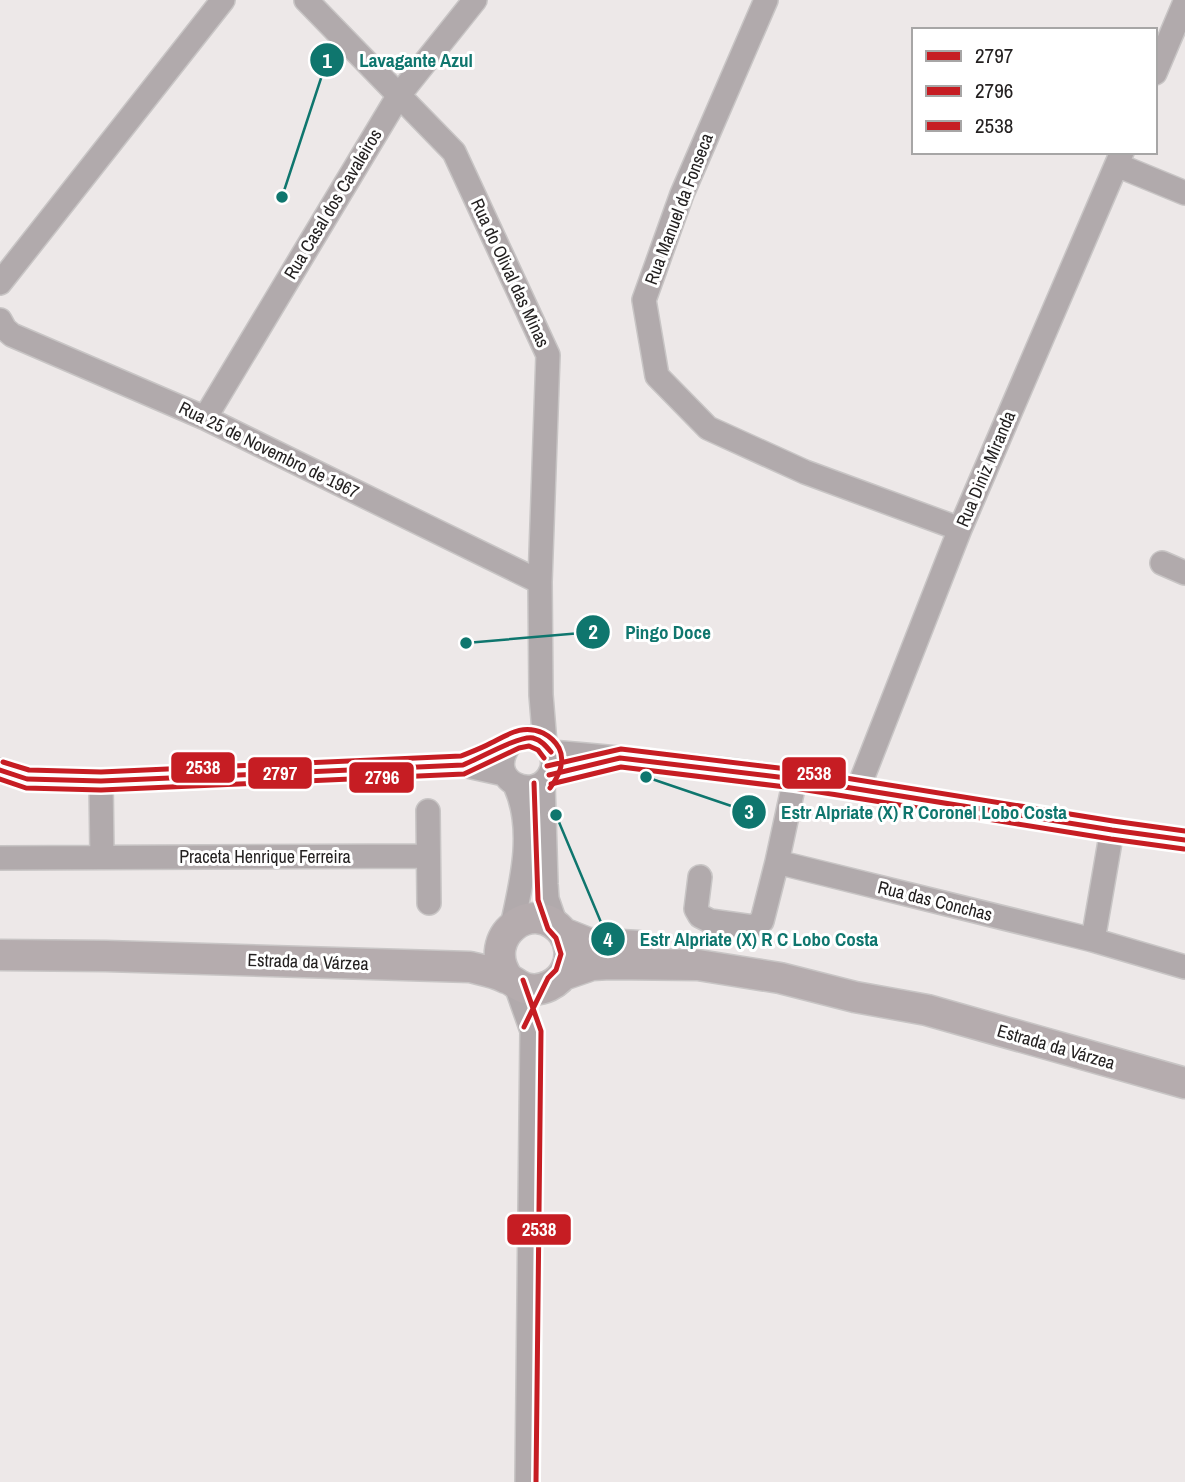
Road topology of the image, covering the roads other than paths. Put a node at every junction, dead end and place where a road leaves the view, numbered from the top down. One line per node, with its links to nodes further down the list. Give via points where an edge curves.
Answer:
1 (223, 0): 10 (street)
2 (306, 0): 7 (street, Rua do Olival das Minas)
3 (475, 0): 7 (street, Rua Casal dos Cavaleiros)
4 (766, 0): 13 (street, Rua Manuel da Fonseca, via 682,194 644,300 657,376 708,428 805,472)
5 (1185, 2): 6 (street)
6 (1157, 68)
7 (399, 95): 12 (street, Rua Casal dos Cavaleiros); 16 (street, Rua do Olival das Minas, via 454,152 548,355)
8 (1120, 159): 9 (street); 13 (street, Rua Diniz Miranda)
9 (1185, 193)
10 (0, 283)
11 (0, 320): 12 (street, Rua 25 de Novembro de 1967, via 12,335)
12 (205, 418): 16 (street, Rua 25 de Novembro de 1967)
13 (960, 529): 27 (street, Rua Diniz Miranda)
14 (1162, 563): 15 (street)
15 (1185, 573)
16 (540, 582): 17 (street, Rua do Olival das Minas)
17 (541, 695): 18 (street, Rua do Olival das Minas); 19 (street, Rua do Olival das Minas)
18 (514, 741): 19 (street, via 532,737); 21 (street); 23 (street, via 504,752 502,763)
19 (548, 748): 20 (street); 24 (street, via 553,760)
20 (620, 758): 24 (street); 25 (street)
21 (463, 765): 23 (street); 26 (street)
22 (0, 770): 26 (street, via 27,779)
23 (510, 779): 24 (street, via 525,788); 38 (street, via 522,799 526,838 522,879)
24 (546, 779): 37 (street, via 547,899)
25 (795, 779): 27 (street); 34 (street)
26 (101, 781): 32 (street)
27 (858, 789): 29 (street)
28 (428, 811): 31 (street)
29 (1112, 830): 30 (street); 39 (street)
30 (1185, 840)
31 (428, 856): 32 (street, Praceta Henrique Ferreira); 36 (street)
32 (102, 857): 33 (street, Praceta Henrique Ferreira)
33 (0, 858)
34 (777, 862): 35 (street, via 762,921 752,927 700,916 696,909); 39 (street, Rua das Conchas)
35 (700, 877)
36 (429, 903)
37 (559, 929): 38 (main road, Estrada da Várzea, via 535,918); 43 (main road, via 570,954); 45 (main road, Estrada da Várzea, via 588,943 691,948 755,957 858,984)
38 (508, 931): 41 (main road, Estrada da Várzea, via 473,948); 44 (main road, via 499,959)
39 (1093, 940): 42 (street, Rua das Conchas)
40 (0, 955): 41 (main road, Estrada da Várzea)
41 (106, 956): 44 (main road, Estrada da Várzea, via 470,967)
42 (1185, 967)
43 (559, 979): 44 (main road, Estrada da Várzea, via 545,988 532,989); 45 (main road, Estrada da Várzea, via 592,965 698,965); 46 (street)
44 (511, 981): 46 (street)
45 (927, 1010): 47 (main road, Estrada da Várzea)
46 (532, 1031): 48 (street)
47 (1185, 1083)
48 (527, 1482)

